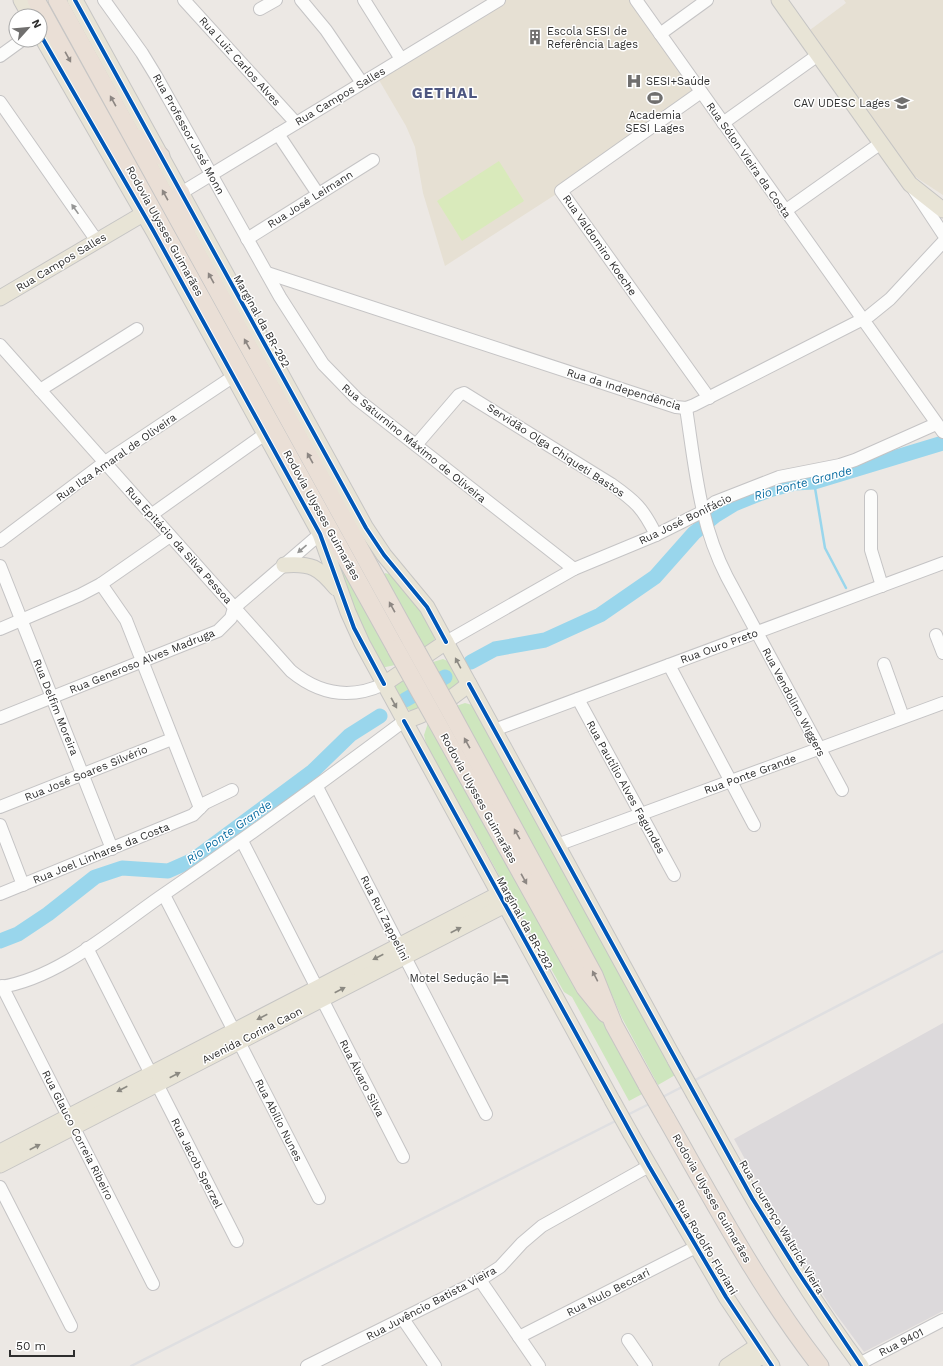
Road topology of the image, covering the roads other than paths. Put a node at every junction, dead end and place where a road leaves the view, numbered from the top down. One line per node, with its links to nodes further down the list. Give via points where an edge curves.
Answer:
1 (36, 0): 25 (highway, Rodovia Ulysses Guimarães, one-way to 25)
2 (58, 0): 27 (highway, Rodovia Ulysses Guimarães, one-way to 2)
3 (75, 0): 29 (main road, Marginal da BR-282)
4 (104, 0): 31 (street, Rua Professor José Monn, via 146,59)
5 (184, 0): 23 (street, Rua Luiz Carlos Alves)
6 (276, 0): 13 (street)
7 (301, 0): 20 (street, via 326,30)
8 (364, 0): 19 (street)
9 (498, 0): 19 (street, Rua Campos Salles)
10 (636, 0): 14 (street, Rua Sólon Vieira da Costa)
11 (707, 0): 14 (street)
12 (779, 0): 18 (main road)
13 (260, 9)
14 (660, 34): 21 (street, Rua Sólon Vieira da Costa)
15 (11, 48): 17 (street)
16 (48, 48): 32 (main road, Marginal da BR-282)
17 (0, 56)
18 (818, 56): 24 (street); 28 (main road)
19 (400, 59): 20 (street, Rua Campos Salles)
20 (362, 82): 23 (street, Rua Campos Salles)
21 (701, 92): 24 (street, Rua Sólon Vieira da Costa); 53 (street, Rua Valdomiro Koeche, via 561,191)
22 (0, 102): 41 (street, one-way to 22)
23 (296, 123): 26 (street, Rua Campos Salles)
24 (723, 123): 37 (street, Rua Sólon Vieira da Costa)
25 (110, 132): 32 (highway); 49 (highway, Rodovia Ulysses Guimarães)
26 (278, 134): 31 (street, Rua Campos Salles); 35 (street)
27 (132, 135): 29 (highway); 42 (highway, Rodovia Ulysses Guimarães, one-way to 27)
28 (881, 143): 33 (main road); 37 (street)
29 (161, 156): 34 (main road, Marginal da BR-282)
30 (372, 160): 35 (street, Rua José Leimann)
31 (212, 174): 34 (street, Rua Campos Salles); 40 (street, Rua Professor José Monn)
32 (125, 182): 38 (main road, Marginal da BR-282)
33 (910, 184): 36 (main road); 39 (street)
34 (181, 193): 42 (highway); 78 (main road, Marginal da BR-282, via 366,528 384,555 427,608)
35 (318, 194): 40 (street, Rua José Leimann)
36 (943, 210)
37 (785, 211): 47 (street, Rua Sólon Vieira da Costa)
38 (143, 214): 41 (main road, Rua Campos Salles); 45 (main road, Marginal da BR-282)
39 (943, 234)
40 (247, 239): 44 (street, Rua Professor José Monn)
41 (97, 241): 46 (main road, Rua Campos Salles)
42 (191, 242): 79 (highway, Rodovia Ulysses Guimarães, one-way to 42)
43 (943, 242): 47 (street, Rua da Independência, via 890,299)
44 (266, 273): 54 (street, Rua da Independência, via 676,407); 57 (street, Rua Saturnino Máximo de Oliveira, via 323,364 357,399)
45 (188, 292): 49 (highway); 51 (main road, Marginal da BR-282)
46 (0, 298)
47 (862, 320): 53 (street, Rua da Independência); 55 (street, Rua Sólon Vieira da Costa)
48 (137, 330): 52 (street)
49 (221, 332): 79 (highway, Rodovia Ulysses Guimarães)
50 (0, 345): 52 (street, Rua Epitácio da Silva Pessoa)
51 (234, 376): 56 (main road, Marginal da BR-282); 58 (street, Rua Ilza Amaral de Oliveira)
52 (40, 390): 58 (street, Rua Epitácio da Silva Pessoa)
53 (709, 398): 54 (street, Rua da Independência)
54 (686, 408): 61 (street, Rua Vendolino Wiggers)
55 (940, 428): 61 (street, Rua José Bonifácio, via 840,465 796,473 752,487 715,502)
56 (266, 434): 60 (street); 62 (main road, Marginal da BR-282)
57 (416, 445): 63 (street, Servidão Olga Chiqueti Bastos, via 459,395 464,393 630,498 641,507); 69 (street, Rua Saturnino Máximo de Oliveira)
58 (104, 462): 60 (street, Rua Epitácio da Silva Pessoa); 65 (street, Rua Ilza Amaral de Oliveira)
59 (871, 496): 71 (street, via 871,550)
60 (151, 515): 64 (street, Rua Epitácio da Silva Pessoa)
61 (704, 520): 63 (street, Rua José Bonifácio); 76 (street, Rua Vendolino Wiggers, via 719,561)
62 (320, 534): 67 (street, Rua Generoso Alves Madruga, one-way to 67); 72 (main road, Marginal da BR-282)
63 (656, 535): 69 (street, Rua José Bonifácio)
64 (170, 536): 70 (street); 73 (street, Rua Epitácio da Silva Pessoa)
65 (0, 541)
66 (943, 563): 71 (street, Rua Ouro Preto)
67 (284, 565): 72 (main road, via 300,563 312,566 322,572); 73 (street, Rua Generoso Alves Madruga)
68 (0, 566): 74 (street, Rua Delfim Moreira)
69 (574, 569): 78 (street, Rua José Bonifácio)
70 (101, 584): 74 (street); 81 (street, via 126,620)
71 (882, 586): 76 (street, Rua Ouro Preto)
72 (341, 596): 84 (main road, Marginal da BR-282, via 354,628)
73 (234, 608): 81 (street, Rua Generoso Alves Madruga, via 230,618 218,631); 84 (street, Rua Epitácio da Silva Pessoa, via 284,664 304,681 317,687 350,694 368,692)
74 (22, 620): 75 (street); 86 (street, Rua Delfim Moreira)
75 (0, 629)
76 (757, 632): 83 (street, Rua Ouro Preto); 94 (street, Rua Vendolino Wiggers)
77 (936, 634): 80 (street)
78 (446, 642): 84 (main road); 85 (main road, Marginal da BR-282, one-way to 78)
79 (404, 645): 147 (highway, Rodovia Ulysses Guimarães, bridge, via 585,988 614,1025 766,1289)
80 (943, 653)
81 (143, 661): 86 (street, Rua Generoso Alves Madruga); 93 (street)
82 (884, 664): 89 (street)
83 (669, 665): 87 (street, Rua Ouro Preto); 96 (street)
84 (384, 684): 91 (main road, Marginal da BR-282, one-way to 91)
85 (469, 684): 91 (main road, via 458,694 418,717); 92 (main road, Marginal da BR-282)
86 (52, 697): 90 (street, Rua Generoso Alves Madruga); 95 (street, Rua Delfim Moreira)
87 (578, 699): 92 (street, Rua Ouro Preto); 102 (street, Rua Pautílio Alves Fagundes)
88 (943, 702): 89 (street, Rua Ponte Grande)
89 (903, 717): 94 (street, Rua Ponte Grande)
90 (0, 718)
91 (404, 721): 97 (street); 112 (main road, Marginal da BR-282)
92 (494, 730): 106 (main road, Marginal da BR-282)
93 (172, 739): 95 (street, Rua José Soares Silvério); 101 (street)
94 (819, 748): 96 (street, Rua Ponte Grande); 99 (street, Rua Vendolino Wiggers)
95 (82, 774): 100 (street, Rua José Soares Silvério); 107 (street, Rua Delfim Moreira)
96 (730, 781): 102 (street, Rua Ponte Grande); 104 (street)
97 (317, 787): 105 (street); 114 (street, Rua Rui Zappelini)
98 (232, 790): 101 (street, Rua Joel Linhares da Costa)
99 (842, 790)
100 (0, 807)
101 (200, 808): 107 (street, Rua Joel Linhares da Costa, via 193,815)
102 (641, 814): 106 (street, Rua Ponte Grande); 108 (street, Rua Pautílio Alves Fagundes)
103 (0, 825): 109 (street)
104 (754, 825)
105 (242, 841): 111 (street); 116 (street, Rua Álvaro Silva)
106 (557, 845): 119 (main road, Marginal da BR-282, bridge)
107 (112, 849): 109 (street, Rua Joel Linhares da Costa)
108 (674, 875)
109 (23, 885): 110 (street, Rua Joel Linhares da Costa)
110 (0, 894)
111 (164, 895): 113 (street); 117 (street, Rua Abílio Nunes)
112 (502, 899): 114 (main road, Avenida Corina Caon); 122 (main road, Marginal da BR-282, bridge)
113 (87, 948): 115 (street, via 44,972); 118 (street, Rua Jacob Sperzel)
114 (402, 951): 116 (main road, Avenida Corina Caon); 120 (street, Rua Rui Zappelini)
115 (1, 987): 121 (street, Rua Glauco Correia Ribeiro)
116 (320, 994): 117 (main road, Avenida Corina Caon); 124 (street, Rua Álvaro Silva)
117 (237, 1036): 118 (main road, Avenida Corina Caon); 128 (street, Rua Abílio Nunes)
118 (154, 1079): 121 (main road, Avenida Corina Caon); 129 (street, Rua Jacob Sperzel)
119 (694, 1094): 140 (main road, Rua Lourenço Waltrick Vieira, via 752,1198)
120 (486, 1114)
121 (71, 1122): 123 (main road, Avenida Corina Caon); 125 (main road, Avenida Corina Caon, one-way to 121); 132 (street, Rua Glauco Correia Ribeiro)
122 (631, 1134): 126 (main road, Rua Rodolfo Floriani)
123 (0, 1152)
124 (402, 1157)
125 (0, 1165)
126 (650, 1166): 130 (main road, Rua Rodolfo Floriani); 131 (street, Rua Juvêncio Batista Vieira, via 542,1226 500,1267)
127 (0, 1187): 135 (street)
128 (319, 1198)
129 (237, 1241)
130 (696, 1247): 136 (street, Rua Nulo Beccari); 138 (main road, Rua Rodolfo Floriani)
131 (480, 1280): 133 (street, Rua Juvêncio Batista Vieira); 136 (street)
132 (153, 1284)
133 (403, 1319): 139 (street, Rua Juvêncio Batista Vieira); 142 (street)
134 (943, 1320): 140 (street, Rua 9401)
135 (71, 1326)
136 (519, 1337): 143 (street)
137 (628, 1340): 144 (street)
138 (764, 1355): 145 (main road); 146 (main road)
139 (328, 1362): 141 (street, Rua Juvêncio Batista Vieira)
140 (860, 1365)
141 (307, 1366)
142 (435, 1366)
143 (539, 1366)
144 (646, 1366)
145 (727, 1366)
146 (747, 1366)
147 (820, 1366)

